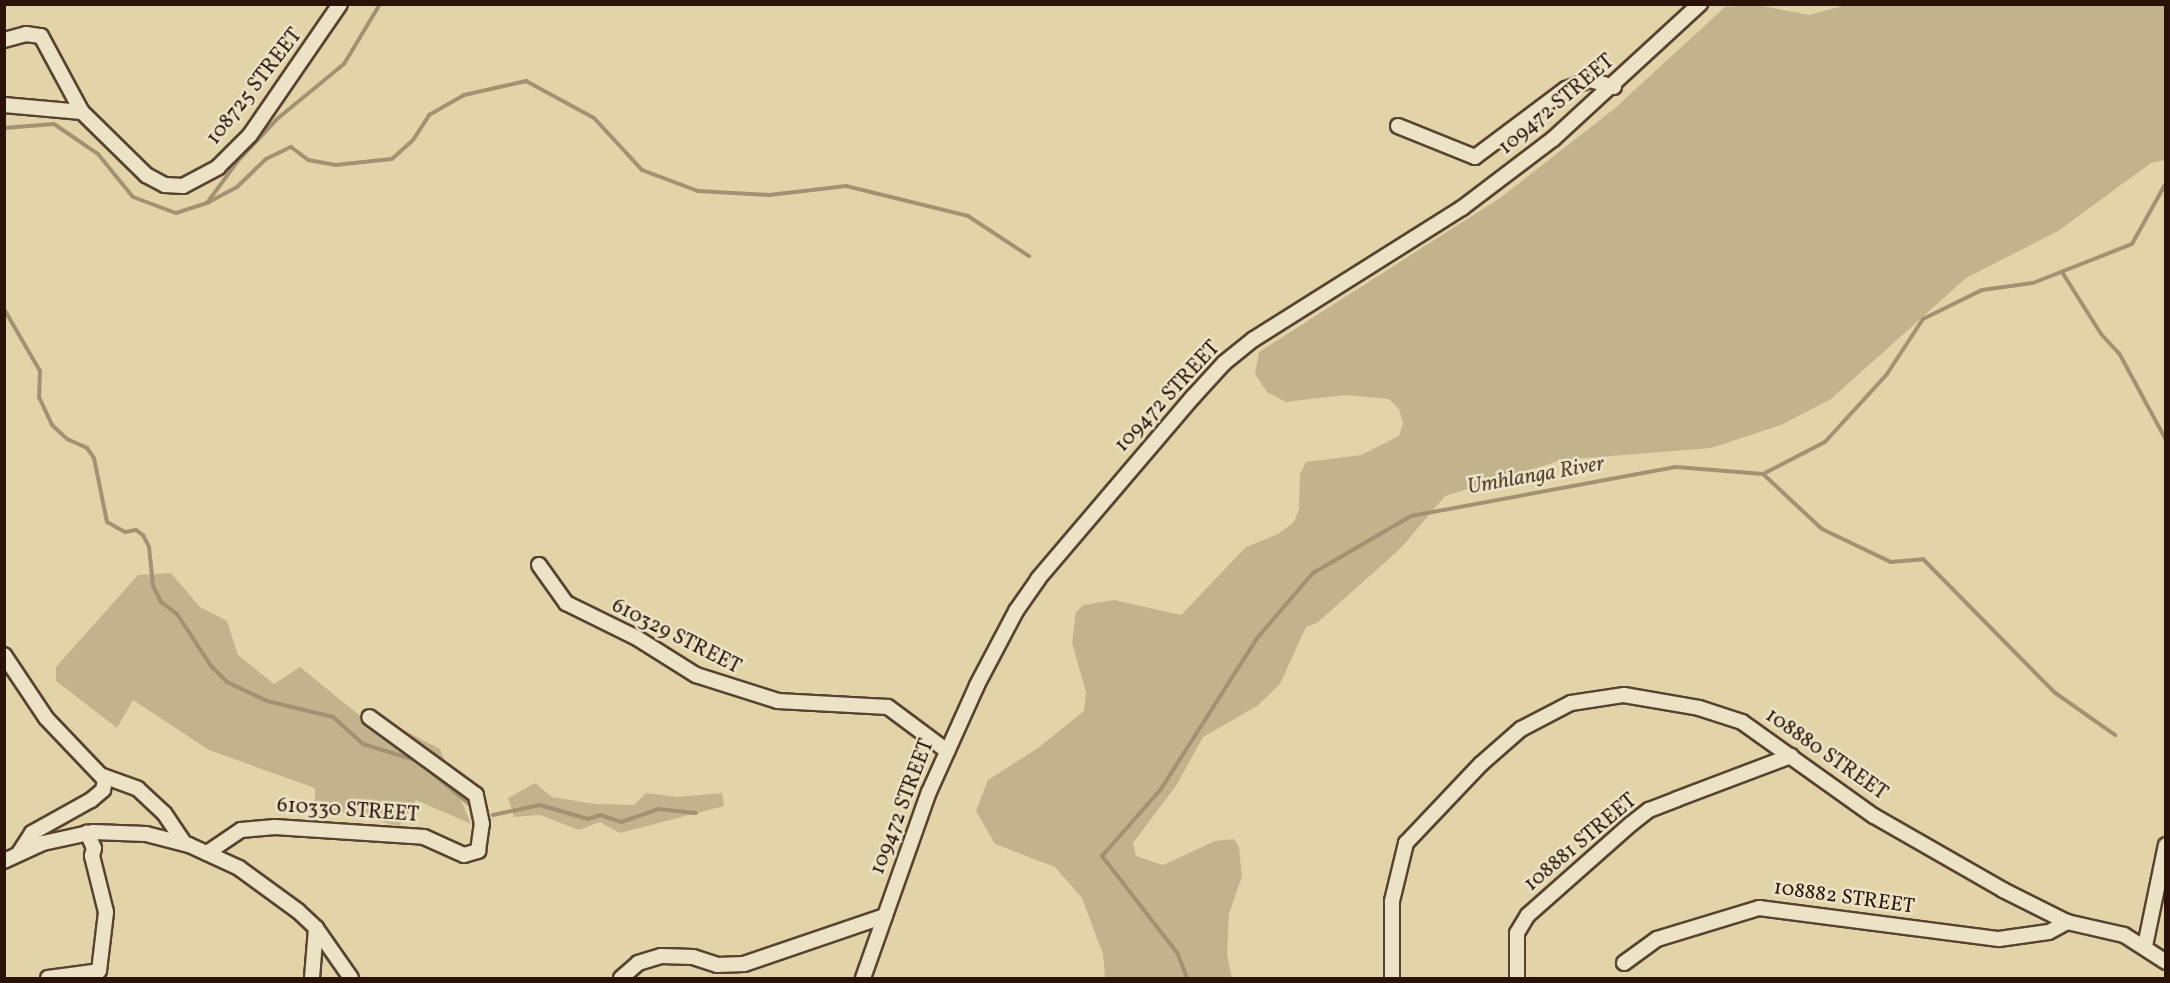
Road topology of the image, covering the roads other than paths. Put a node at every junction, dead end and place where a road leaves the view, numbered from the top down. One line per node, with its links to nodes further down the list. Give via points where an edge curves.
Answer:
1 (340, 4): 6 (street, 108725 STREET, via 250,135 218,167 192,183 175,187 155,181)
2 (1700, 4): 4 (street, 109472 STREET)
3 (4, 40): 6 (street, 108725 STREET, via 26,33 41,36)
4 (1614, 87): 7 (street, via 1590,80 1566,89 1474,157); 11 (street, 109472 STREET, via 1462,208 1254,339 1224,363 1038,579 992,656)
5 (4, 105): 6 (street)
6 (82, 112)
7 (1398, 126)
8 (539, 565): 11 (street, 610329 STREET, via 555,593 571,607 637,638 711,681 794,704 888,707)
9 (4, 655): 13 (street, via 46,718)
10 (369, 717): 18 (street, 610330 STREET, via 476,795 482,824 478,851 464,855 424,837 275,826 241,830)
11 (947, 751): 20 (street, 109472 STREET, via 907,847)
12 (1791, 756): 21 (street, 108880 STREET, via 1874,816); 31 (street, 108880 STREET, via 1742,722 1651,697 1597,698 1571,703 1545,715 1521,729 1481,765 1406,843 1392,901); 32 (street, 108881 STREET, via 1649,810 1631,824 1528,915 1517,933)
13 (103, 776): 15 (street, via 138,789 164,813); 17 (street, via 106,783 100,792 32,833)
14 (87, 833): 15 (street, via 146,834); 17 (street); 26 (street, via 94,848 92,856 106,912 99,971)
15 (185, 844): 18 (street)
16 (2166, 845): 23 (street)
17 (19, 853): 19 (street)
18 (207, 853): 22 (street, via 238,868)
19 (4, 861)
20 (885, 916): 29 (street, via 744,964 717,965 693,957 654,957 638,963); 30 (street, 109472 STREET)
21 (2067, 922): 23 (street, 108880 STREET, via 2105,928); 25 (street, 108882 STREET, via 2049,932 1999,939 1759,908 1658,939)
22 (316, 928): 27 (street); 28 (street)
23 (2145, 946): 24 (street, 108880 STREET)
24 (2166, 962)
25 (1624, 963)
26 (48, 978)
27 (312, 978)
28 (351, 978)
29 (621, 978)
30 (863, 978)
31 (1392, 978)
32 (1517, 978)

